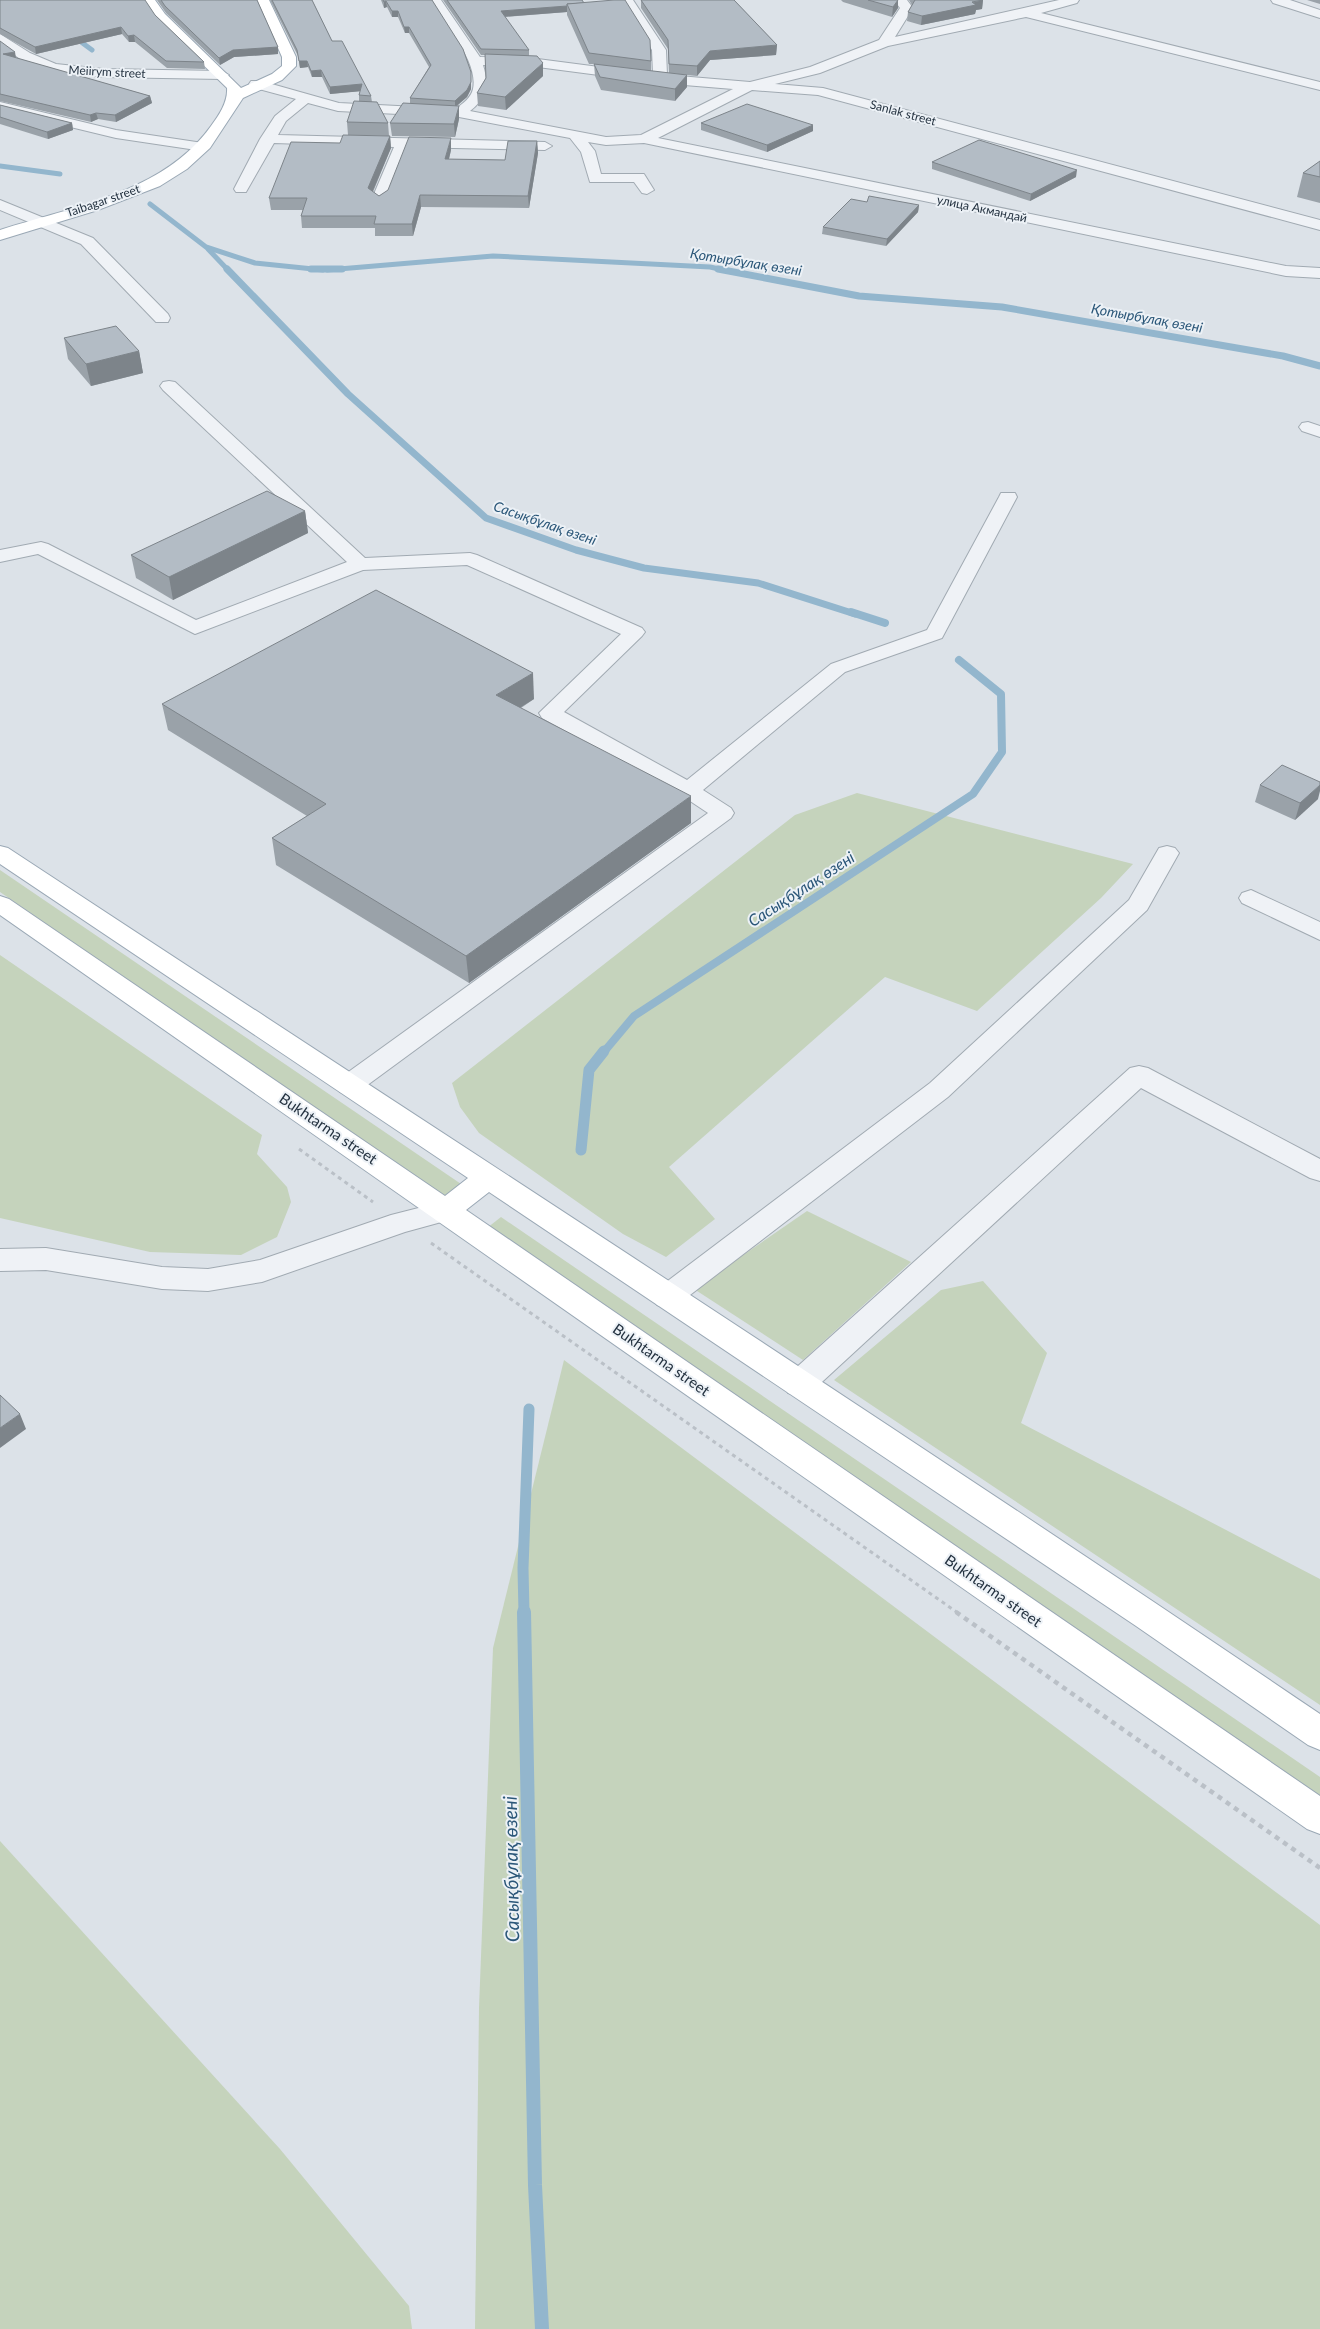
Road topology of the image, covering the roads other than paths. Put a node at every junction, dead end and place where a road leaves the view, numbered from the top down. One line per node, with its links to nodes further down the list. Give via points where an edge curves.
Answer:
1 (148, 0): 13 (main road, via 160,18)
2 (263, 0): 14 (main road, via 290,61 286,70)
3 (434, 0): 12 (street)
4 (627, 0): 15 (street, via 659,50)
5 (900, 0): 11 (street, via 907,8)
6 (1072, 0): 8 (street)
7 (1277, 0): 9 (street)
8 (1025, 13): 11 (street); 18 (street)
9 (1320, 14)
10 (0, 38): 13 (street, Meiirym street, via 25,56 54,68 104,73)
11 (884, 43): 17 (street, via 815,70)
12 (476, 62): 15 (street, Sanlak street, via 530,62); 23 (street, via 481,75 480,87 475,100)
13 (222, 75): 16 (main road); 21 (main road, via 234,87)
14 (275, 78): 16 (main road); 19 (main road, via 269,85)
15 (660, 79): 17 (street, Sanlak street)
16 (256, 84): 19 (street); 21 (main road)
17 (749, 86): 25 (street); 34 (street, Sanlak street, via 830,93)
18 (1320, 86)
19 (281, 91): 20 (street); 21 (main road, via 254,90)
20 (306, 98): 23 (street, via 349,109); 24 (street, via 286,111)
21 (232, 102): 28 (main road, Taibagar street)
22 (0, 106): 28 (street, via 116,134)
23 (459, 113): 26 (street)
24 (267, 139): 27 (street); 29 (street)
25 (644, 139): 26 (street); 36 (street, улица Акмандай, via 1286,272)
26 (578, 140): 27 (street); 30 (street, via 588,151 595,179 639,177)
27 (402, 143): 31 (street)
28 (203, 147): 33 (main road, Taibagar street, via 172,172 136,190)
29 (241, 189)
30 (647, 190)
31 (379, 200)
32 (0, 205): 33 (street)
33 (41, 221): 35 (main road, Taibagar street); 37 (street, via 87,241)
34 (1320, 225)
35 (0, 235)
36 (1320, 274)
37 (162, 318)
38 (169, 386): 41 (street)
39 (1008, 497): 42 (street, via 935,634 838,668)
40 (0, 556): 41 (street, via 41,548 194,628)
41 (360, 564): 42 (street, via 470,559 635,632 550,713)
42 (690, 790): 48 (street, via 722,813)
43 (0, 853): 48 (main road)
44 (1167, 853): 53 (street, via 1138,905 939,1090)
45 (1251, 898): 47 (street)
46 (0, 904): 51 (main road, Bukhtarma street)
47 (1320, 932)
48 (349, 1085): 50 (main road)
49 (1320, 1171): 54 (street, via 1139,1075)
50 (488, 1177): 51 (main road); 53 (main road)
51 (446, 1211): 52 (street, via 401,1222 262,1272 208,1280 162,1278 46,1259); 56 (main road, Bukhtarma street)
52 (0, 1260)
53 (667, 1297): 54 (main road)
54 (799, 1384): 55 (main road)
55 (1320, 1734)
56 (1320, 1818)

